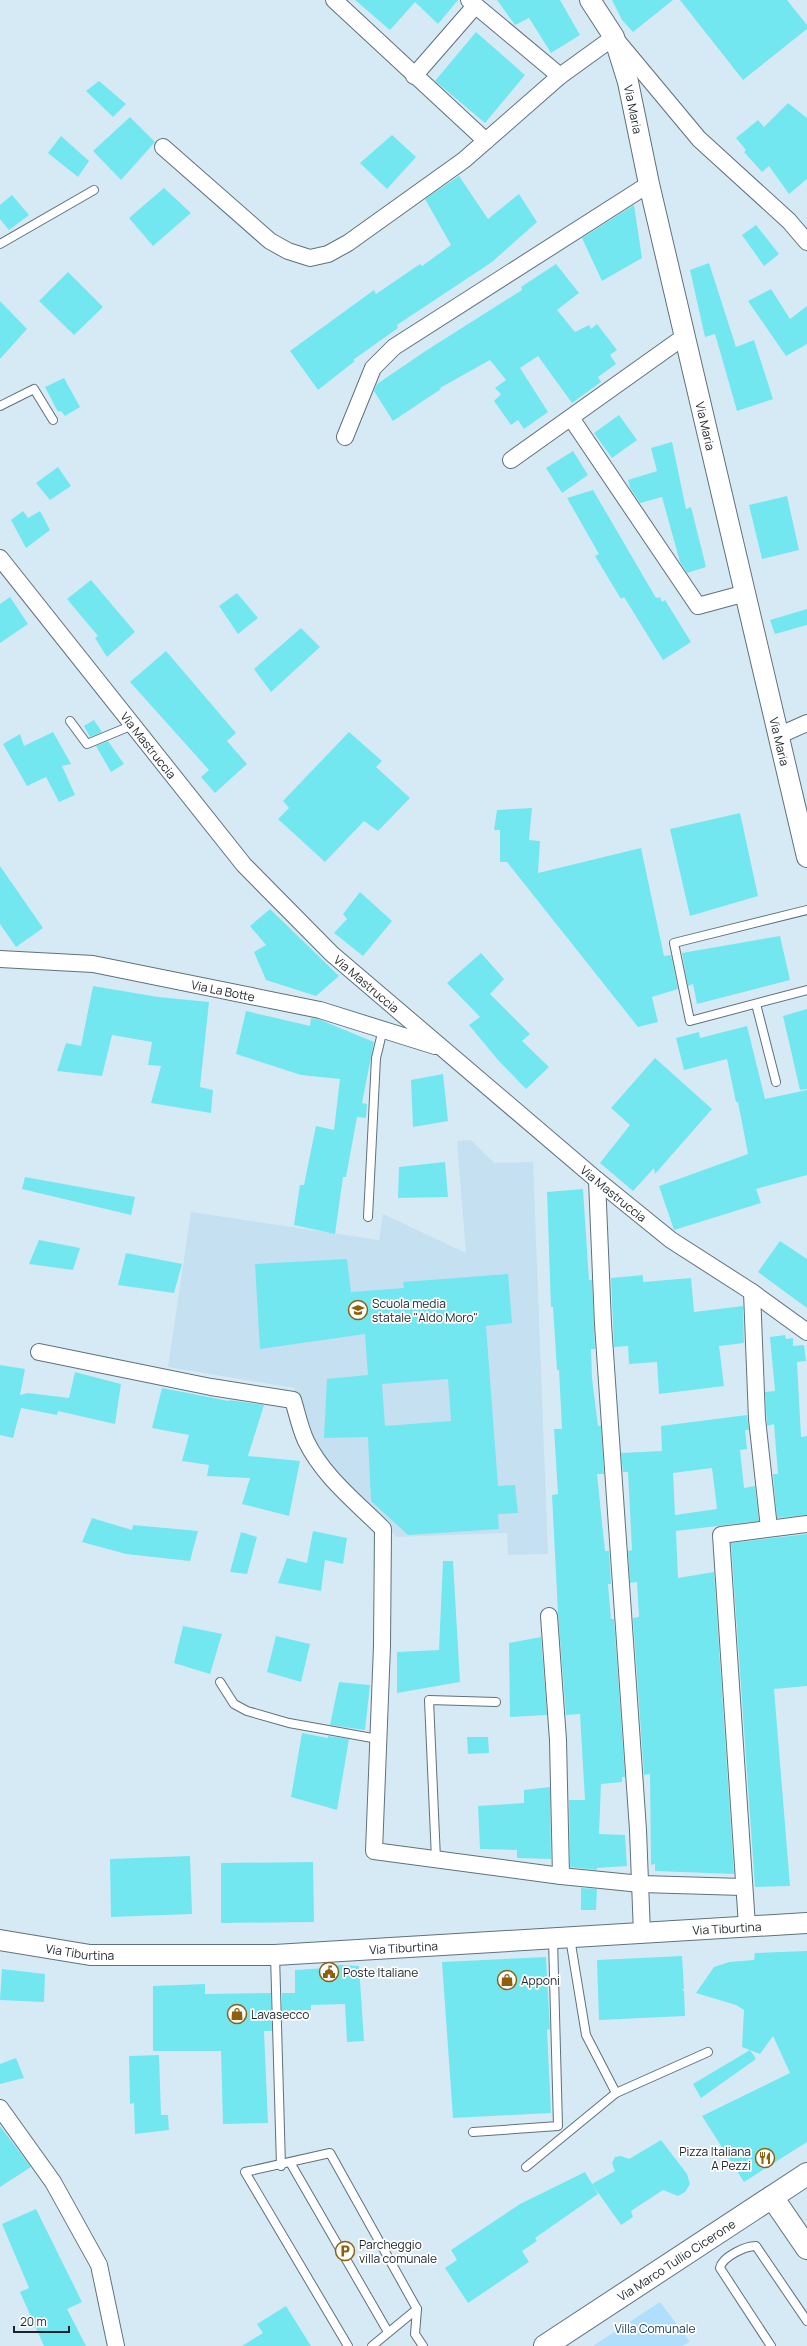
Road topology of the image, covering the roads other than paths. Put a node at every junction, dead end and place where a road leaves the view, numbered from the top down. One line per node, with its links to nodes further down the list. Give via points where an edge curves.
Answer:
1 (334, 0): 5 (street)
2 (590, 0): 4 (street, Via Maria)
3 (472, 3): 5 (street); 6 (street)
4 (614, 37): 6 (street); 9 (street, Via Maria, via 628,82); 11 (street, via 700,139 789,221)
5 (414, 76): 7 (street)
6 (560, 76): 7 (street)
7 (486, 141): 8 (street, via 348,243 328,254 310,258 288,251 270,241)
8 (164, 147)
9 (649, 184): 13 (street, Via Maria); 17 (street, via 394,347 373,368)
10 (94, 190): 12 (lane)
11 (807, 242)
12 (0, 244)
13 (685, 336): 15 (street); 20 (street, Via Maria)
14 (0, 406): 16 (lane, via 34,389)
15 (571, 418): 18 (street); 20 (street, via 698,606)
16 (53, 420)
17 (345, 437)
18 (511, 460)
19 (0, 558): 23 (street, Via Mastruccia)
20 (746, 593): 24 (street, Via Maria)
21 (70, 721): 23 (lane, via 87,744)
22 (807, 723): 24 (street)
23 (133, 724): 32 (street, Via Mastruccia, via 244,865 332,954)
24 (780, 735): 25 (street, Via Maria)
25 (802, 808): 26 (street, Via Maria)
26 (807, 857)
27 (807, 910): 30 (lane, via 674,943 690,1022)
28 (0, 958): 31 (street, Via La Botte, via 93,964 320,1010)
29 (807, 990): 30 (lane)
30 (756, 1004): 33 (lane)
31 (382, 1029): 32 (street, Via La Botte); 35 (lane, via 376,1058)
32 (442, 1048): 34 (street, Via Mastruccia)
33 (776, 1082)
34 (597, 1180): 36 (street, Via Mastruccia, via 670,1240); 47 (street, via 604,1332)
35 (368, 1217)
36 (752, 1292): 37 (street, Via Mastruccia); 40 (street, via 757,1419)
37 (807, 1332)
38 (39, 1352): 44 (street, via 210,1387 293,1400 305,1440 318,1460 330,1476 382,1528 382,1646)
39 (807, 1524): 40 (street)
40 (769, 1528): 48 (street, via 721,1535 741,1818)
41 (549, 1616): 46 (street, via 558,1740)
42 (220, 1682): 44 (lane, via 234,1704 248,1711 289,1723)
43 (496, 1702): 45 (lane, via 429,1700)
44 (378, 1740): 45 (street, via 374,1851)
45 (436, 1859): 46 (street)
46 (561, 1876): 47 (street)
47 (641, 1884): 48 (street); 51 (street)
48 (743, 1887): 50 (street)
49 (807, 1923): 50 (street, Via Tiburtina)
50 (746, 1926): 51 (street, Via Tiburtina)
51 (642, 1934): 52 (street, Via Tiburtina)
52 (562, 1939): 54 (street, Via Tiburtina); 56 (lane, via 586,2036); 58 (lane, via 558,2126)
53 (0, 1940): 54 (street, Via Tiburtina, via 90,1954)
54 (275, 1956): 60 (lane)
55 (708, 2052): 56 (lane)
56 (616, 2094): 61 (lane)
57 (0, 2108): 68 (street, via 53,2182 99,2265)
58 (473, 2132)
59 (291, 2164): 60 (lane); 65 (lane, via 330,2153); 67 (lane)
60 (281, 2166): 69 (lane, via 245,2172)
61 (526, 2168)
62 (807, 2174): 63 (main road, Via Marco Tullio Cicerone)
63 (772, 2197): 64 (main road); 72 (main road, Via Marco Tullio Cicerone)
64 (807, 2248)
65 (417, 2309): 67 (lane); 71 (lane, via 415,2334)
66 (807, 2321): 73 (lane, via 756,2246 750,2246 725,2259 720,2268)
67 (388, 2332): 70 (lane)
68 (116, 2346)
69 (348, 2346)
70 (372, 2346)
71 (423, 2346)
72 (545, 2346)
73 (771, 2346)

